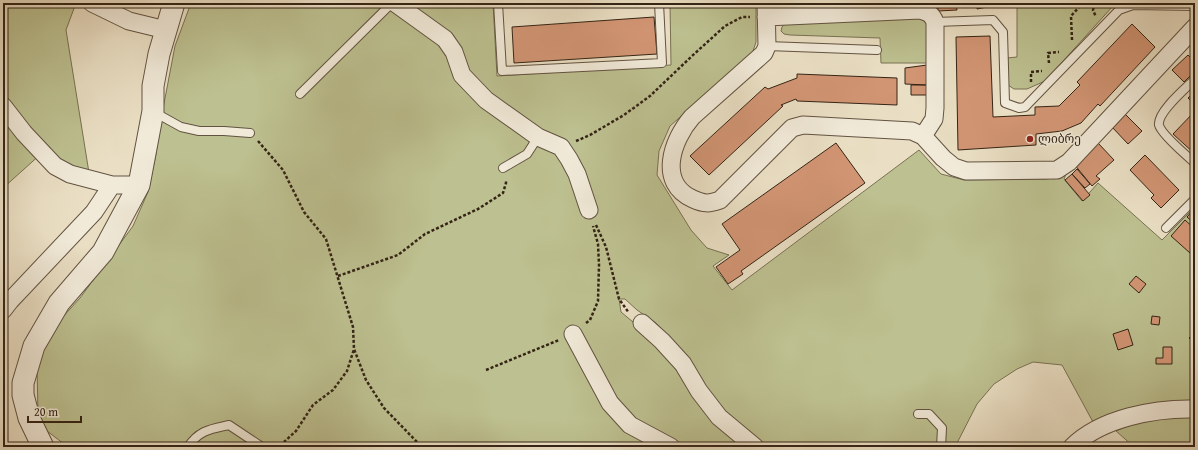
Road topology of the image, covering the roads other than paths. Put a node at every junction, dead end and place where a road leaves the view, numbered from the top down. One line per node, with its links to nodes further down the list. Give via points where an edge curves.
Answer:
1 (174, 3): 12 (street)
2 (392, 3): 16 (lane)
3 (395, 3): 21 (street, via 445,38 454,52 462,75 486,100)
4 (498, 3): 5 (lane, via 502,71 662,63)
5 (659, 3)
6 (102, 6): 12 (street, via 129,21)
7 (1195, 6): 10 (lane, via 1133,5 1119,10 1025,107 1019,108 1005,103 1003,32 994,20)
8 (891, 7): 9 (street); 10 (street, via 929,12)
9 (766, 10): 13 (street)
10 (935, 22): 20 (street, via 934,119)
11 (1195, 27): 20 (street, via 1069,162 1057,170 966,171 954,167)
12 (166, 30): 18 (street, via 158,54 153,86)
13 (767, 46): 14 (lane); 20 (street, via 759,58 683,127 676,142 671,172 681,191 692,198 711,204 720,200 792,128 803,125 912,131)
14 (877, 50)
15 (1195, 79): 22 (lane, via 1163,111 1159,124 1162,131)
16 (300, 94)
17 (3, 106): 24 (street, via 55,166 70,174)
18 (153, 111): 19 (lane, via 181,127 199,131); 25 (street)
19 (250, 134)
20 (922, 136)
21 (538, 137): 23 (lane, via 527,154); 27 (street, via 561,147 576,174)
22 (1195, 163)
23 (503, 168)
24 (112, 185): 25 (street); 29 (street, via 94,212)
25 (138, 185): 34 (street, via 103,252 59,304 34,346 23,383 23,395 29,418)
26 (1195, 199): 28 (lane)
27 (589, 210)
28 (1166, 228)
29 (3, 310)
30 (642, 323): 38 (street, via 683,364 699,391 719,416)
31 (573, 334): 37 (street, via 610,403 630,425)
32 (1195, 409): 40 (street, via 1182,408 1144,413 1108,424 1079,440)
33 (918, 414): 39 (lane, via 929,414 942,428)
34 (43, 447)
35 (188, 447): 36 (lane, via 194,437 208,430 229,425)
36 (262, 447)
37 (671, 447)
38 (755, 447)
39 (940, 447)
40 (1072, 447)

